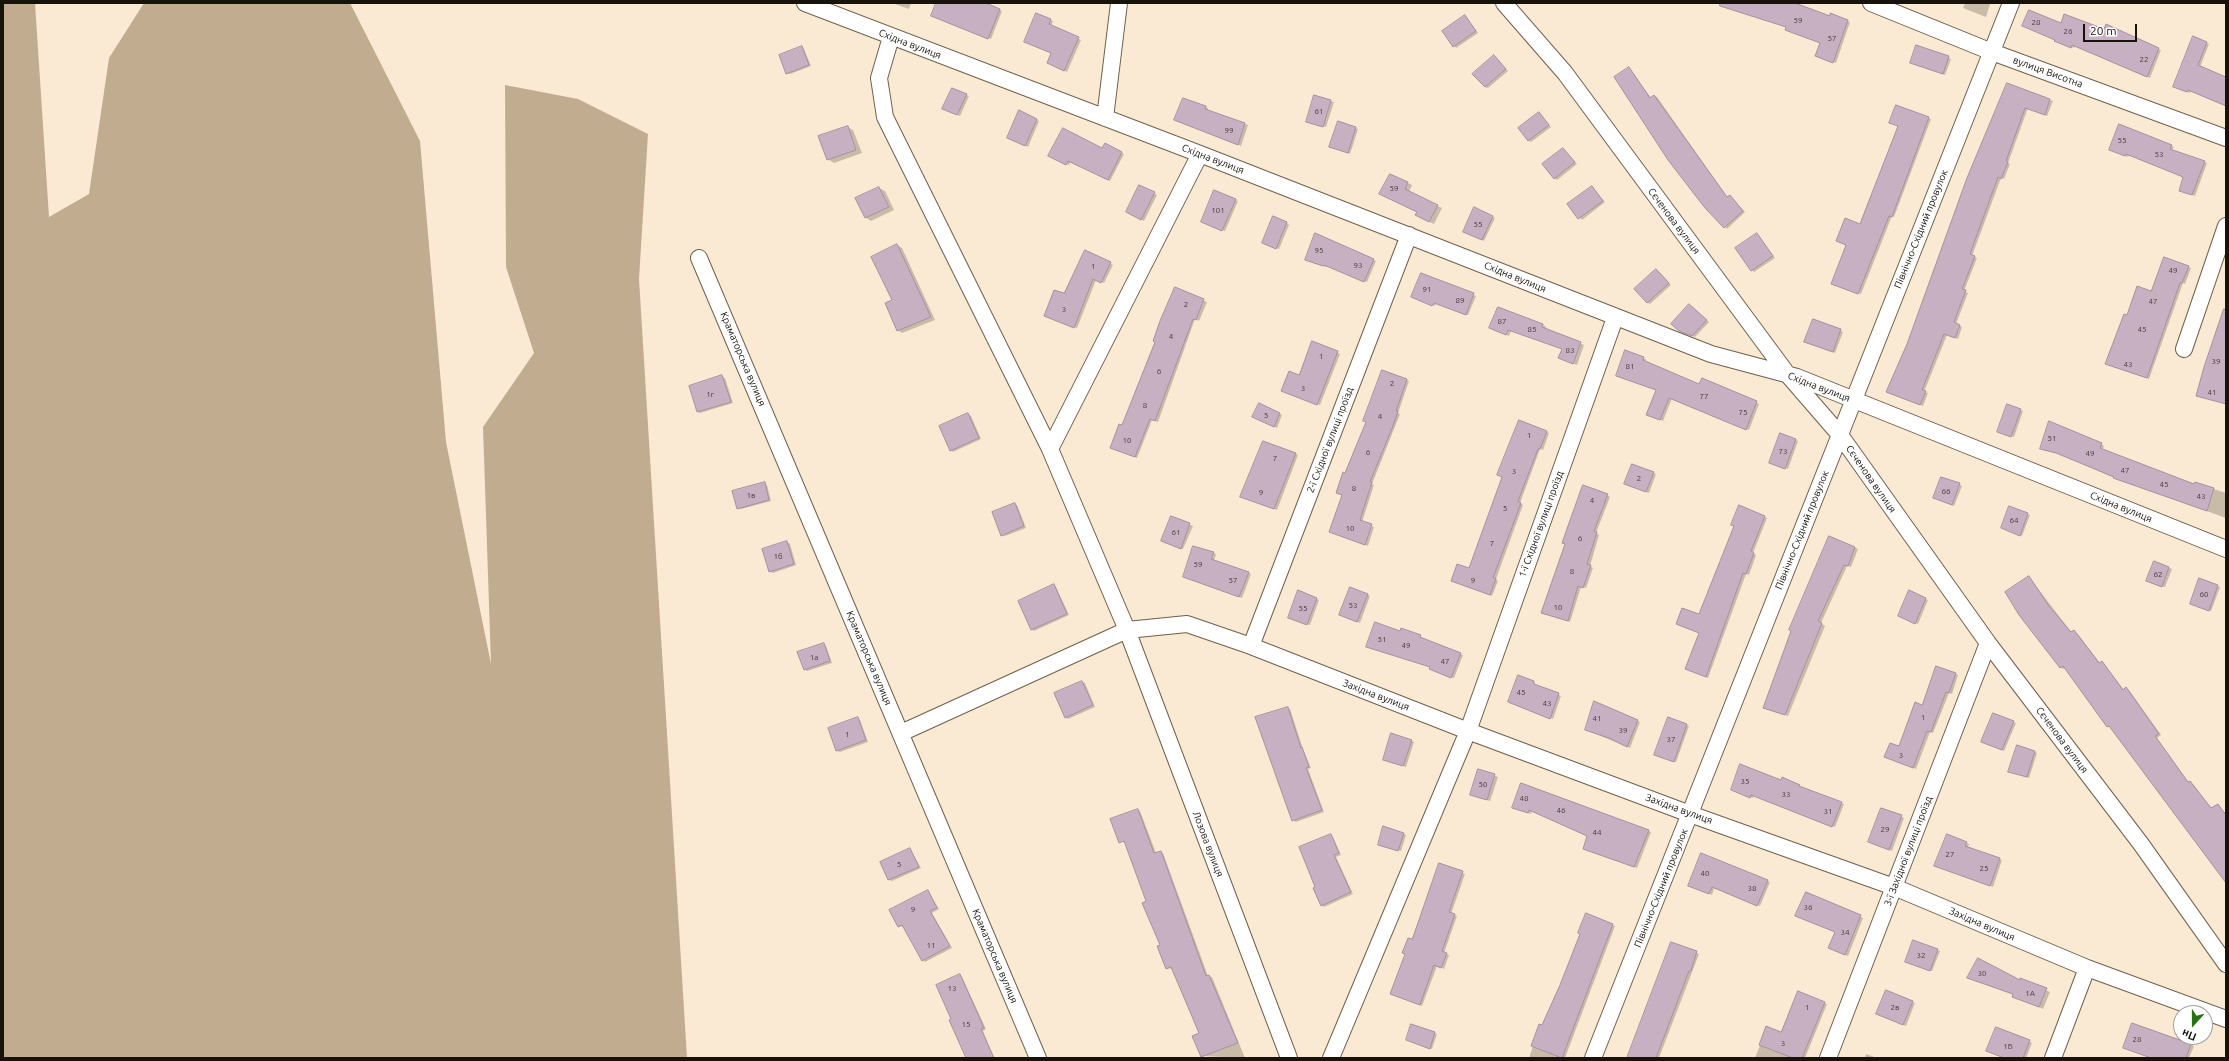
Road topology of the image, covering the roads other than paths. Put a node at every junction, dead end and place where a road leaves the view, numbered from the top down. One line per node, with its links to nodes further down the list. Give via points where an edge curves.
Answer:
1 (805, 3): 6 (street, Східна вулиця)
2 (1119, 3): 8 (street)
3 (1504, 3): 16 (street, Сєченова вулиця, via 1565,73)
4 (1871, 3): 7 (street, вулиця Висотна)
5 (2011, 3): 7 (street, Північно-Східний провулок)
6 (891, 37): 8 (street, Східна вулиця); 19 (street, Лозова вулиця, via 880,78 885,117)
7 (1992, 52): 9 (street, вулиця Висотна); 17 (street, Північно-Східний провулок)
8 (1105, 118): 10 (street, Східна вулиця)
9 (2226, 138)
10 (1200, 154): 12 (street, Східна вулиця); 19 (street)
11 (2226, 226): 15 (street)
12 (1409, 235): 14 (street, Східна вулиця); 23 (street, 2-ї Східної вулиці проїзд)
13 (700, 258): 25 (street, Краматорська вулиця)
14 (1615, 318): 16 (street, Східна вулиця, via 1711,354); 24 (street, 1-ї Східної вулиці проїзд)
15 (2184, 349)
16 (1788, 375): 17 (street, Східна вулиця); 18 (street, Сєченова вулиця)
17 (1854, 400): 18 (street, Північно-Східний провулок); 20 (street, Східна вулиця)
18 (1840, 435): 22 (street, Сєченова вулиця); 26 (street, Північно-Східний провулок)
19 (1050, 449): 21 (street, Лозова вулиця)
20 (2226, 549)
21 (1127, 630): 23 (street, Західна вулиця, via 1187,624); 25 (street, Західна вулиця); 32 (street, Лозова вулиця)
22 (1988, 643): 27 (street, 3-ї Західної вулиці проїзд); 28 (street, Сєченова вулиця, via 2141,844)
23 (1251, 646): 24 (street, Західна вулиця)
24 (1468, 731): 26 (street, Західна вулиця); 33 (street, 1-ї Східної вулиці проїзд)
25 (901, 733): 31 (street, Краматорська вулиця)
26 (1690, 814): 27 (street, Західна вулиця); 34 (street, Північно-Східний провулок)
27 (1894, 887): 29 (street, Західна вулиця); 35 (street, 3-ї Західної вулиці проїзд)
28 (2226, 964)
29 (2087, 968): 30 (street, Західна вулиця); 36 (street)
30 (2226, 1019)
31 (1038, 1058)
32 (1289, 1058)
33 (1331, 1058)
34 (1593, 1058)
35 (1828, 1058)
36 (2052, 1058)

